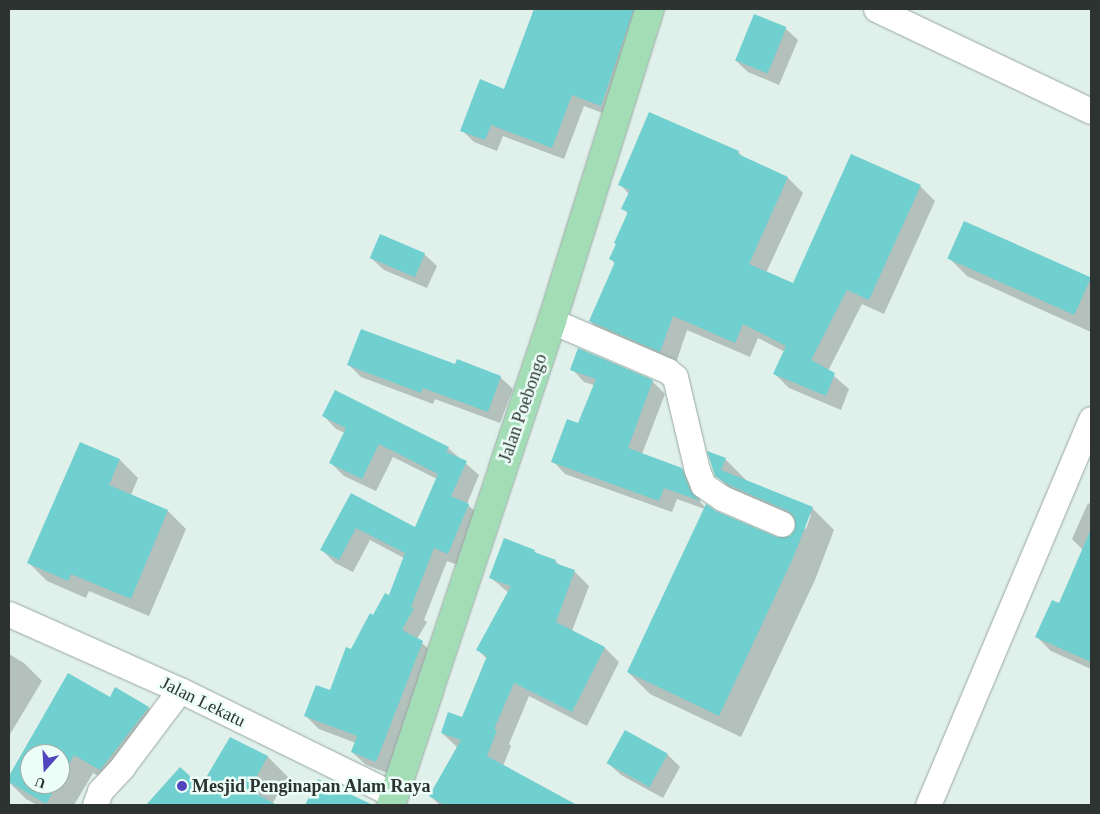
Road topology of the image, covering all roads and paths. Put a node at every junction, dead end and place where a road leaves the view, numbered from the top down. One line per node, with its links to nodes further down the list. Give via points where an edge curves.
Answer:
1 (650, 9): 4 (main road, Jalan Poebongo)
2 (876, 9): 3 (street)
3 (1091, 111)
4 (552, 321): 6 (street, via 668,371 675,377 703,484 722,498); 9 (main road, Jalan Poebongo)
5 (1091, 419): 11 (street)
6 (782, 524)
7 (9, 614): 8 (street, Jalan Lekatu)
8 (180, 690): 9 (street, Jalan Lekatu); 10 (street, via 100,791)
9 (392, 800)
10 (95, 805)
11 (928, 805)

